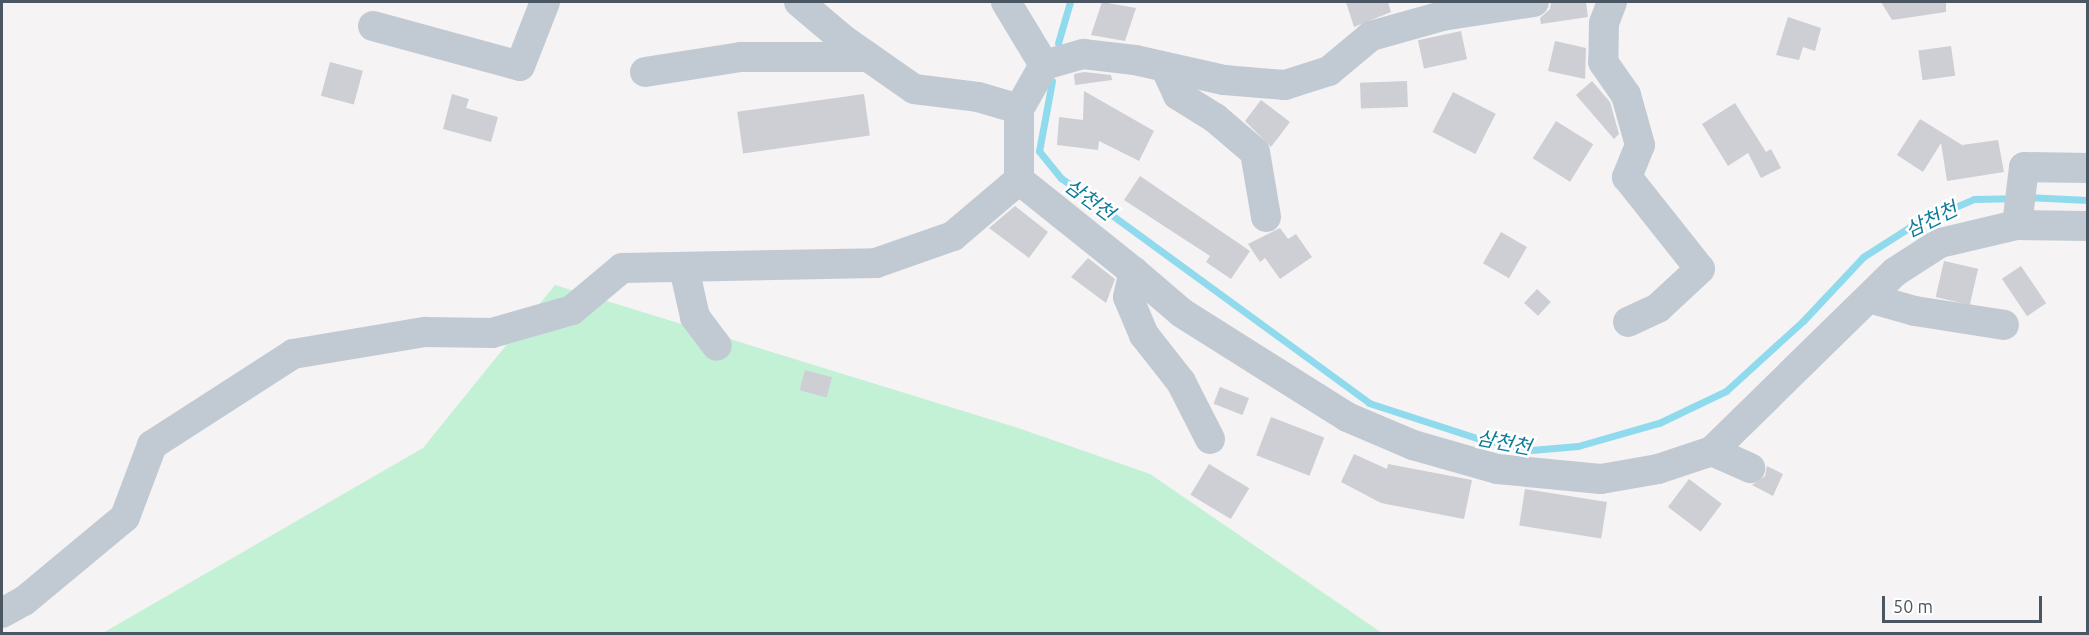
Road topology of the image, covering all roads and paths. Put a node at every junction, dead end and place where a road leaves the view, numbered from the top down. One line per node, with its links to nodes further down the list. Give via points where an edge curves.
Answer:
1 (545, 2): 6 (street, via 520,66)
2 (799, 2): 7 (street)
3 (1006, 2): 8 (street)
4 (1534, 2): 9 (street, via 1442,16 1371,36 1329,71 1285,85 1224,80)
5 (1612, 2): 20 (street, via 1604,23 1603,62 1626,95 1640,145 1628,177 1700,269 1658,308)
6 (373, 26)
7 (868, 57): 10 (street, via 741,57); 11 (street, via 914,88 978,97)
8 (1044, 65): 9 (street, via 1083,54); 11 (street)
9 (1165, 67): 15 (street, via 1178,95 1215,118 1254,152)
10 (645, 72)
11 (1019, 109): 13 (street)
12 (2088, 168): 14 (street, via 2024,167)
13 (1018, 180): 17 (street, via 953,236 876,263); 18 (street)
14 (2019, 206): 16 (street); 19 (street, via 1941,243 1895,272)
15 (1266, 217)
16 (2088, 226)
17 (684, 268): 22 (street, via 695,317); 26 (street, via 622,268 572,310 492,333 425,332 293,354 152,445 125,517 24,601)
18 (1134, 272): 23 (street, via 1128,297 1143,335 1181,382); 24 (street, via 1182,313 1347,417 1413,445 1497,469 1601,479 1658,470)
19 (1869, 298): 21 (street, via 1915,311); 24 (street)
20 (1628, 322)
21 (2004, 325)
22 (717, 346)
23 (1210, 439)
24 (1712, 451): 25 (street)
25 (1750, 468)
26 (2, 613)

